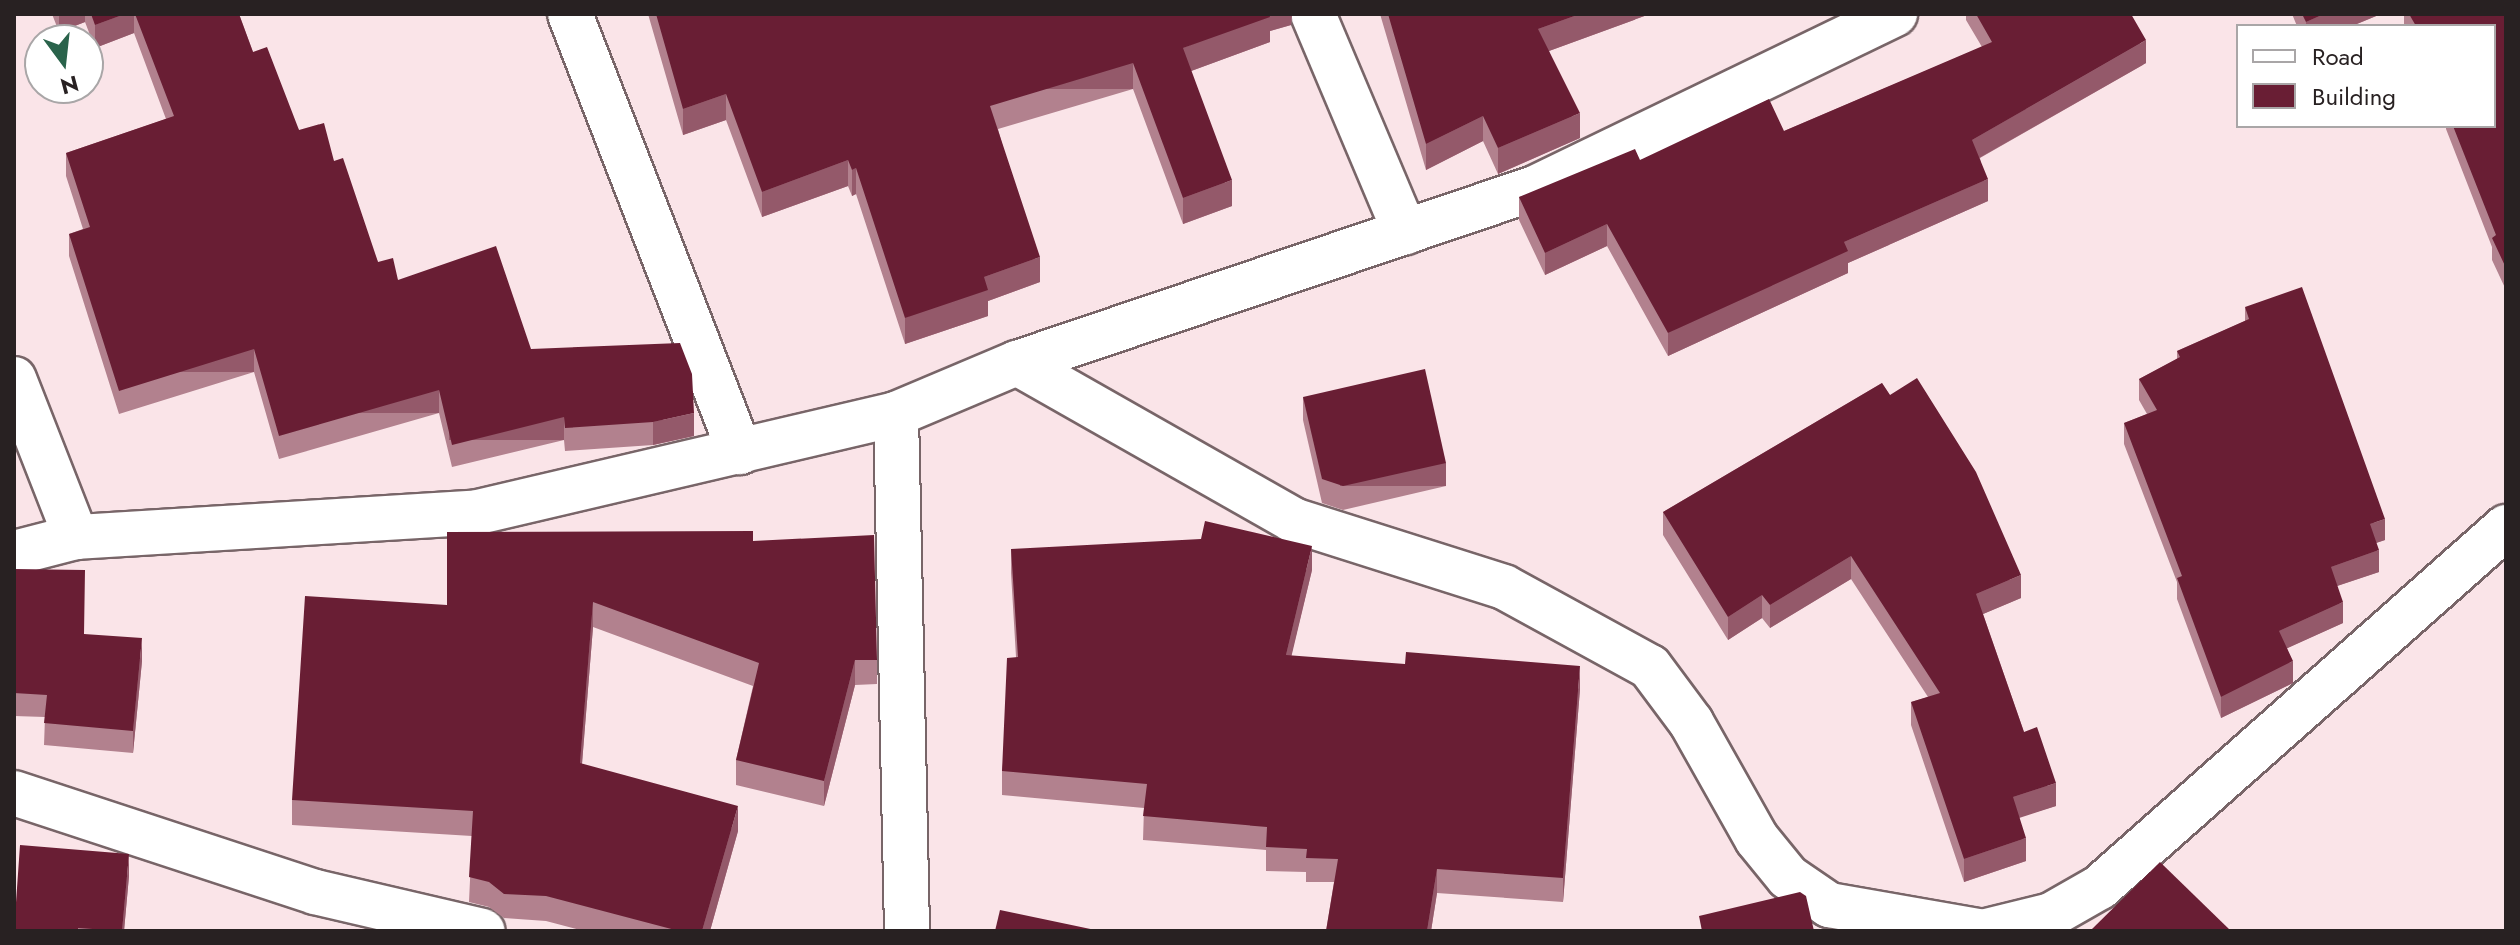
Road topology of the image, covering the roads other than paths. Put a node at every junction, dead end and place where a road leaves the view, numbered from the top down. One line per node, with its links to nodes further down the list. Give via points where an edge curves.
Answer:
1 (570, 14): 8 (street)
2 (1313, 14): 4 (street)
3 (1895, 14): 4 (street, via 1535,188)
4 (1405, 232): 5 (street)
5 (1017, 363): 7 (street); 15 (street, via 1293,520 1504,587 1650,667 1691,722 1757,839 1788,877 1829,905)
6 (14, 379): 10 (street)
7 (896, 414): 8 (street); 14 (street)
8 (740, 452): 10 (street, via 474,513)
9 (2506, 527): 16 (street, via 2100,887 2051,915)
10 (76, 537): 11 (street)
11 (14, 553)
12 (14, 793): 13 (street, via 315,892)
13 (483, 931)
14 (907, 931)
15 (1978, 931)
16 (1986, 931)

